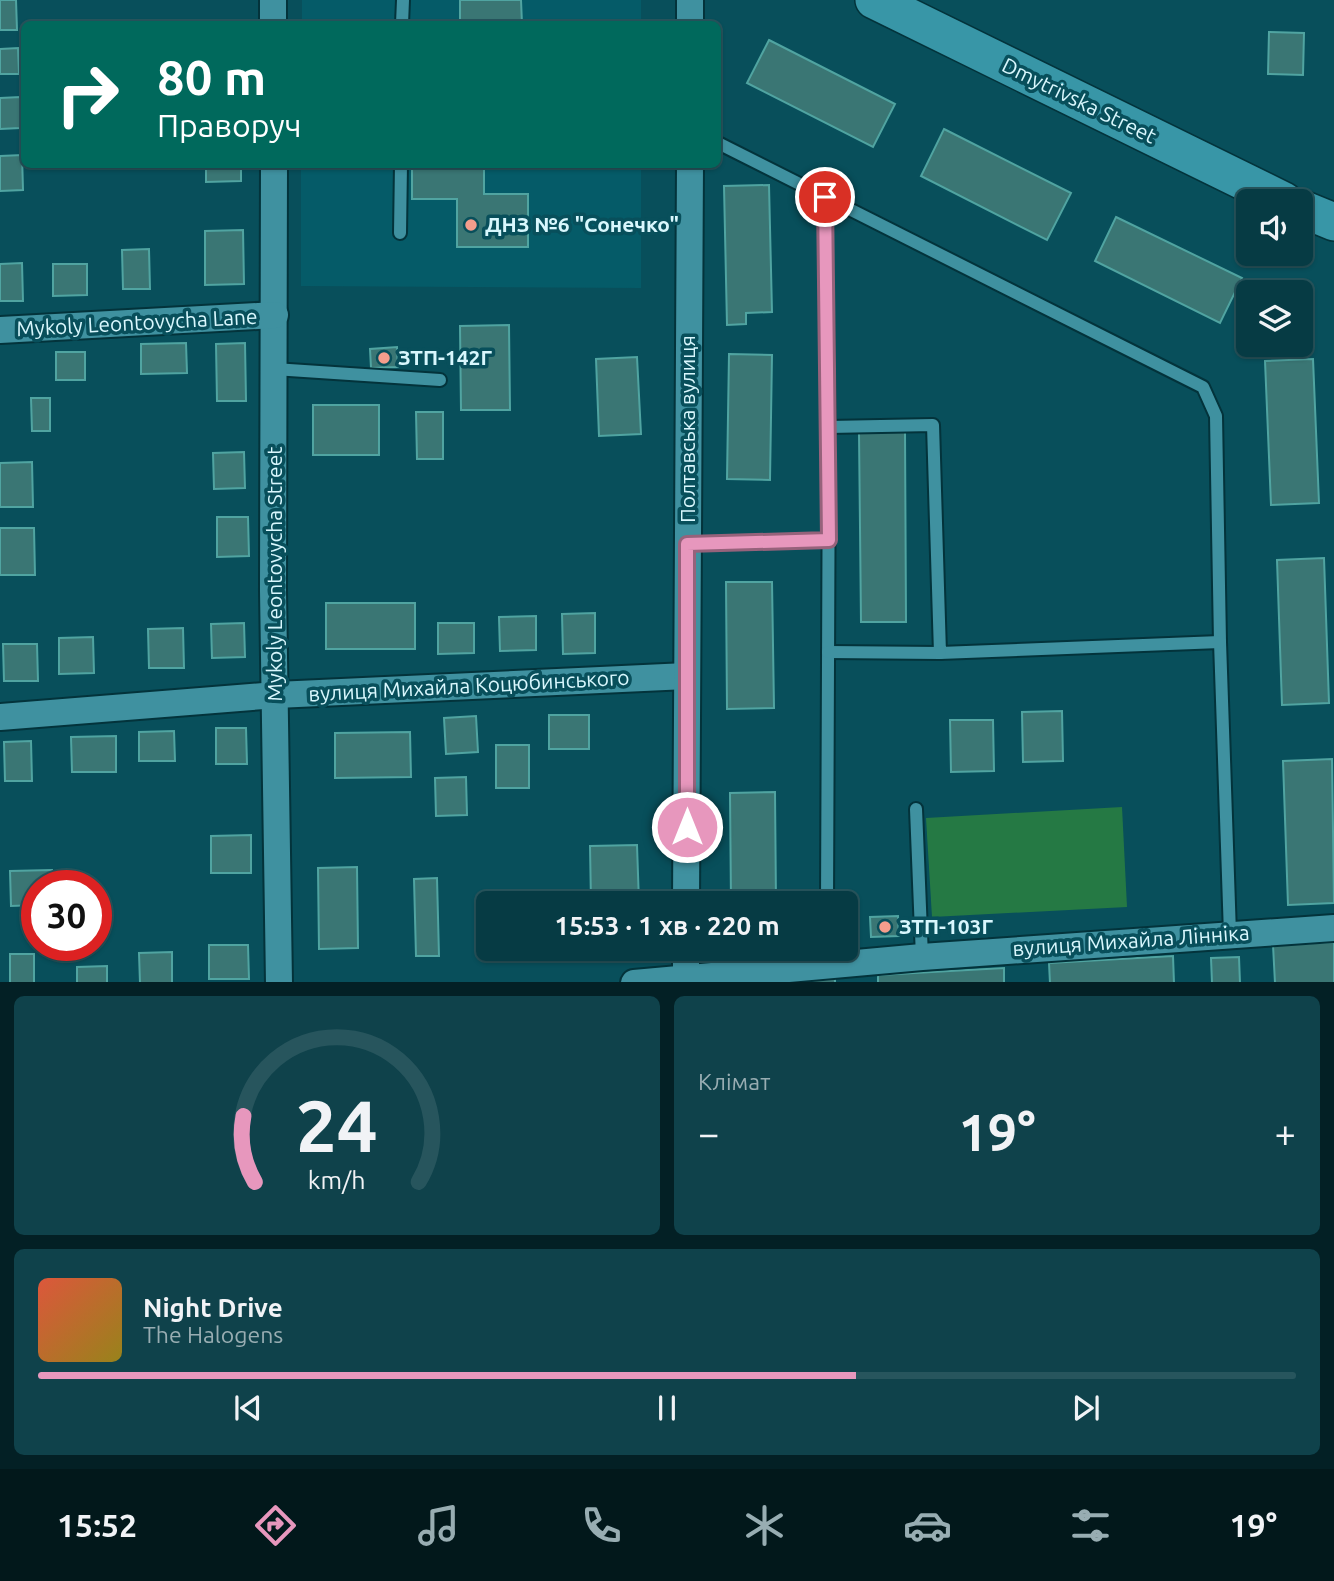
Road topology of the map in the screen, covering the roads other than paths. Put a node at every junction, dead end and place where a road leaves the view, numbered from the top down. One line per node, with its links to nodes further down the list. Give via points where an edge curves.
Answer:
1 (273, 0): 5 (street)
2 (403, 0): 6 (lane)
3 (690, 0): 7 (street)
4 (874, 0): 12 (main road, Dmytrivska Street)
5 (273, 21)
6 (402, 21)
7 (690, 21)
8 (721, 145): 13 (lane)
9 (274, 168): 17 (street, Mykoly Leontovycha Street)
10 (401, 168): 16 (lane)
11 (690, 168): 23 (street, Полтавська вулиця)
12 (1260, 189)
13 (825, 197): 21 (lane); 24 (lane, via 1203,387 1216,416)
14 (1313, 213): 15 (main road)
15 (1334, 222)
16 (400, 233)
17 (275, 315): 18 (street, Mykoly Leontovycha Lane); 19 (street, Mykoly Leontovycha Street)
18 (0, 330)
19 (274, 369): 20 (lane); 28 (street, Mykoly Leontovycha Street)
20 (440, 380)
21 (829, 427): 22 (lane); 26 (lane, via 933,425)
22 (829, 540): 23 (lane); 25 (lane)
23 (687, 544): 27 (street, Полтавська вулиця)
24 (1220, 642): 26 (lane); 34 (lane)
25 (828, 652): 26 (lane); 32 (lane)
26 (940, 653)
27 (687, 676): 28 (street, вулиця Михайла Коцюбинського); 31 (street, Полтавська вулиця)
28 (276, 695): 29 (street, вулиця Михайла Коцюбинського); 38 (street, Mykoly Leontovycha Street)
29 (0, 717)
30 (916, 809): 35 (lane)
31 (686, 891)
32 (827, 891)
33 (1334, 928): 34 (street, вулиця Михайла Лінніка)
34 (1230, 934): 35 (street, вулиця Михайла Лінніка)
35 (922, 957): 37 (street, вулиця Михайла Лінніка)
36 (686, 961): 37 (street)
37 (686, 981): 39 (street, вулиця Михайла Лінніка)
38 (279, 982)
39 (634, 982)

